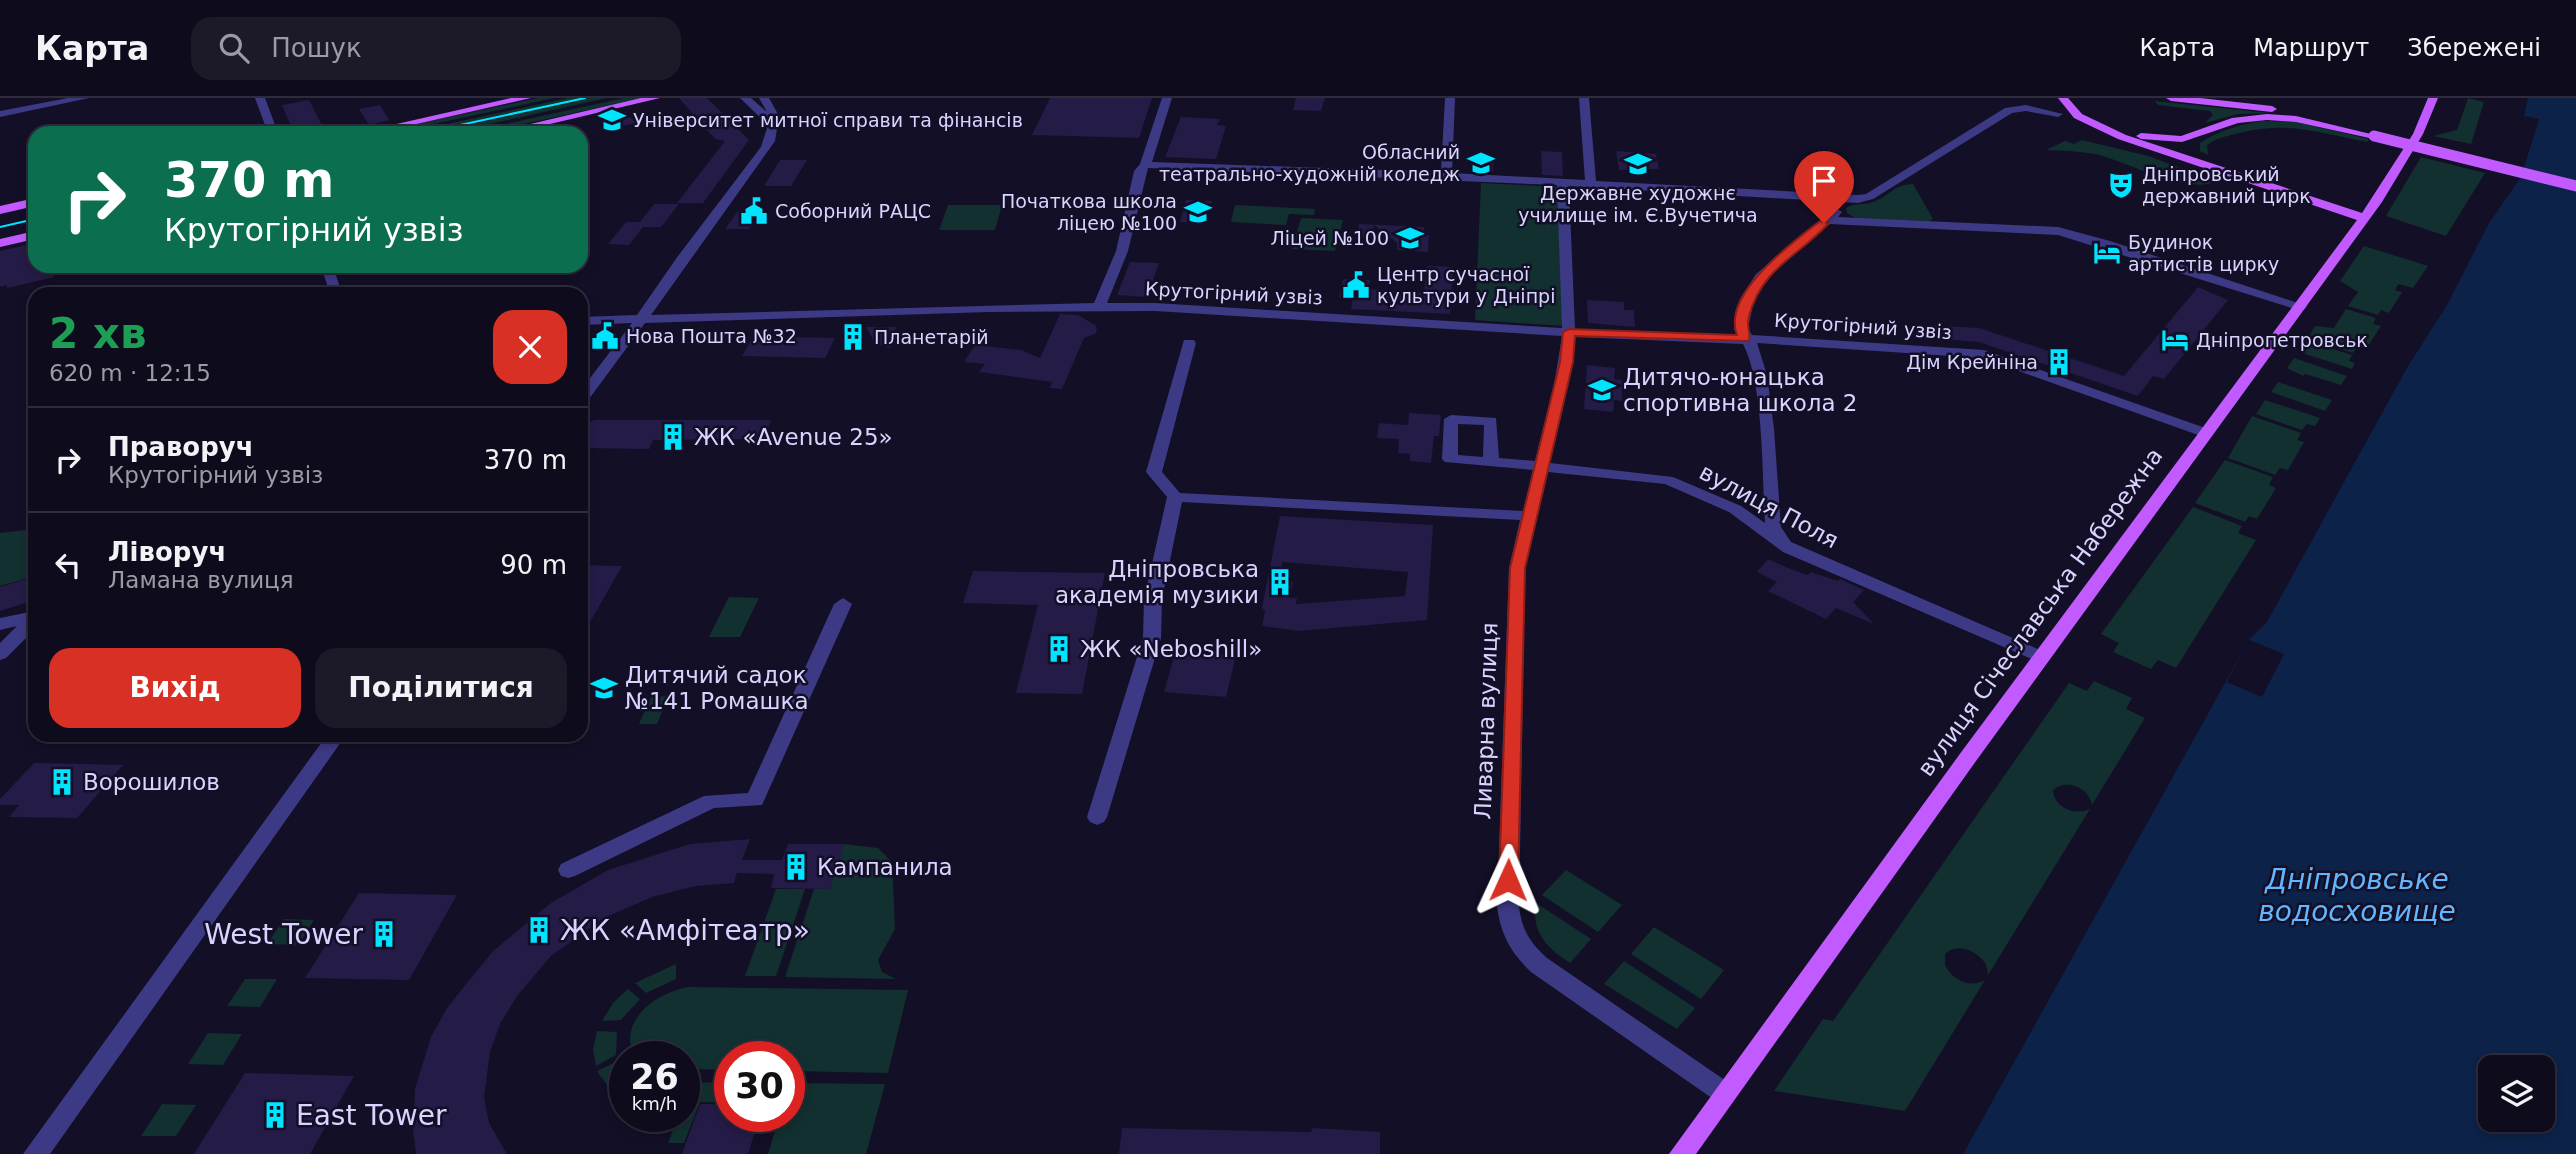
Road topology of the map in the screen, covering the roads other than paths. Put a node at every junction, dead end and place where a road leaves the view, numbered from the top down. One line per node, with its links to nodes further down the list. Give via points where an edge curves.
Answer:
1 (84, 98): 17 (street)
2 (260, 98): 20 (street)
3 (526, 98): 21 (main road)
4 (655, 98): 22 (main road)
5 (745, 98): 18 (street)
6 (764, 98): 18 (street, via 772,107)
7 (1167, 98): 25 (street)
8 (1450, 98): 27 (street)
9 (1584, 98): 30 (street)
10 (2038, 98): 16 (street)
11 (2063, 98): 15 (main road)
12 (2171, 98): 24 (main road, via 2239,105)
13 (2250, 98): 24 (main road)
14 (2433, 98): 35 (main road, вулиця Січеславська Набережна, via 2418,134)
15 (2072, 111): 16 (main road); 19 (main road)
16 (2054, 113): 19 (main road); 32 (street, via 2010,110 1869,197)
17 (0, 114)
18 (774, 124): 41 (street, via 766,148)
19 (2096, 125): 23 (main road, via 2152,138 2182,139); 26 (main road)
20 (270, 126)
21 (395, 126)
22 (529, 126)
23 (2196, 133): 24 (main road, via 2236,120 2267,117); 26 (main road, via 2187,142 2193,154)
24 (2376, 133): 28 (main road); 31 (main road, bridge)
25 (1145, 165): 27 (street); 40 (street, via 1131,203 1122,251)
26 (2229, 174): 35 (main road)
27 (1446, 176): 29 (street)
28 (2576, 179)
29 (1563, 183): 30 (street); 43 (street, Ливарна вулиця)
30 (1591, 184): 32 (street)
31 (2576, 186)
32 (1838, 199): 36 (street)
33 (28, 204): 34 (main road)
34 (0, 210)
35 (2364, 218): 39 (main road, вулиця Січеславська Набережна)
36 (1829, 220): 39 (street, via 2058,232); 44 (street, via 1784,255 1753,287 1742,318)
37 (28, 237): 38 (main road)
38 (0, 243)
39 (2300, 306): 47 (main road, вулиця Січеславська Набережна)
40 (1099, 307): 41 (street, Крутогірний узвіз); 43 (street, Крутогірний узвіз, via 1194,308)
41 (642, 319): 42 (street, Крутогірний узвіз); 46 (street)
42 (588, 321)
43 (1569, 332): 44 (street, Крутогірний узвіз); 49 (street, Ливарна вулиця)
44 (1745, 339): 47 (street, Крутогірний узвіз, via 1984,354); 52 (street, via 1760,375 1773,528)
45 (1189, 343): 50 (street, via 1154,472)
46 (588, 391)
47 (2206, 433): 58 (main road, вулиця Січеславська Набережна)
48 (1491, 463): 49 (street, вулиця Поля)
49 (1542, 467): 51 (street, Ливарна вулиця); 52 (street, вулиця Поля, via 1668,480 1735,509)
50 (1175, 497): 51 (street); 60 (street, via 1153,599 1152,638)
51 (1530, 516): 62 (street, Ливарна вулиця, via 1517,568 1510,929 1520,947 1539,965)
52 (1789, 548): 58 (street, вулиця Поля)
53 (843, 604): 61 (street, via 755,800 711,801)
54 (28, 619): 55 (street)
55 (0, 624)
56 (28, 625): 57 (street)
57 (0, 654)
58 (2041, 657): 62 (main road, вулиця Січеславська Набережна)
59 (332, 742): 63 (street)
60 (1097, 817)
61 (568, 870)
62 (1724, 1093): 64 (main road, вулиця Січеславська Набережна)
63 (35, 1154)
64 (1681, 1154)

